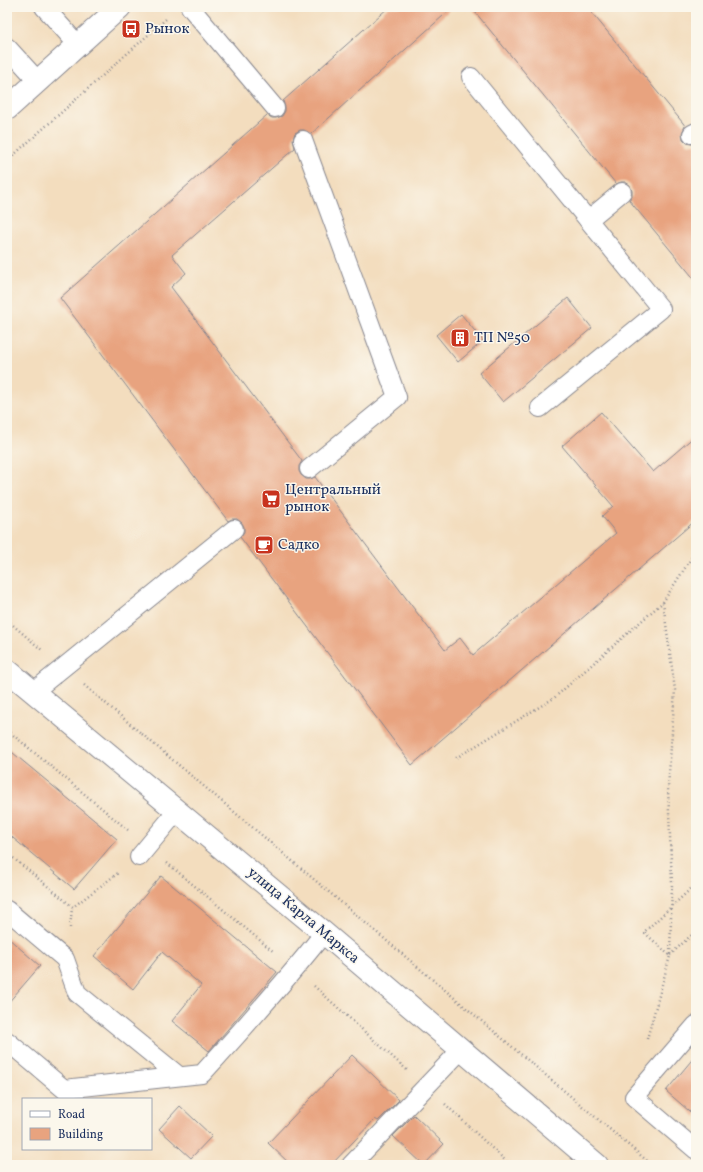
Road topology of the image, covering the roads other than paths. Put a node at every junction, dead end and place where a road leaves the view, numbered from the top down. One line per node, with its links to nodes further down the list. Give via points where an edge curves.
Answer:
1 (44, 7): 4 (lane)
2 (120, 7): 4 (street)
3 (190, 7): 8 (lane)
4 (78, 45): 7 (street)
5 (7, 47): 7 (lane)
6 (471, 77): 12 (lane)
7 (38, 81): 9 (street)
8 (275, 108)
9 (7, 109)
10 (303, 140): 14 (lane, via 397,397)
11 (622, 192): 12 (lane)
12 (588, 220): 13 (lane, via 661,309)
13 (540, 408)
14 (308, 469)
15 (234, 529): 17 (lane)
16 (7, 670): 17 (street, улица Карла Маркса)
17 (33, 692): 18 (street, улица Карла Маркса)
18 (177, 811): 19 (lane); 21 (street, улица Карла Маркса)
19 (143, 852)
20 (7, 910): 25 (lane, via 65,958 77,993)
21 (324, 933): 24 (street, улица Карла Маркса); 25 (lane, via 251,1021 202,1074)
22 (696, 1025): 26 (lane, via 634,1098)
23 (7, 1041): 25 (lane, via 64,1089)
24 (461, 1050): 27 (lane); 28 (street, улица Карла Маркса)
25 (179, 1076)
26 (696, 1150)
27 (351, 1165)
28 (597, 1165)

